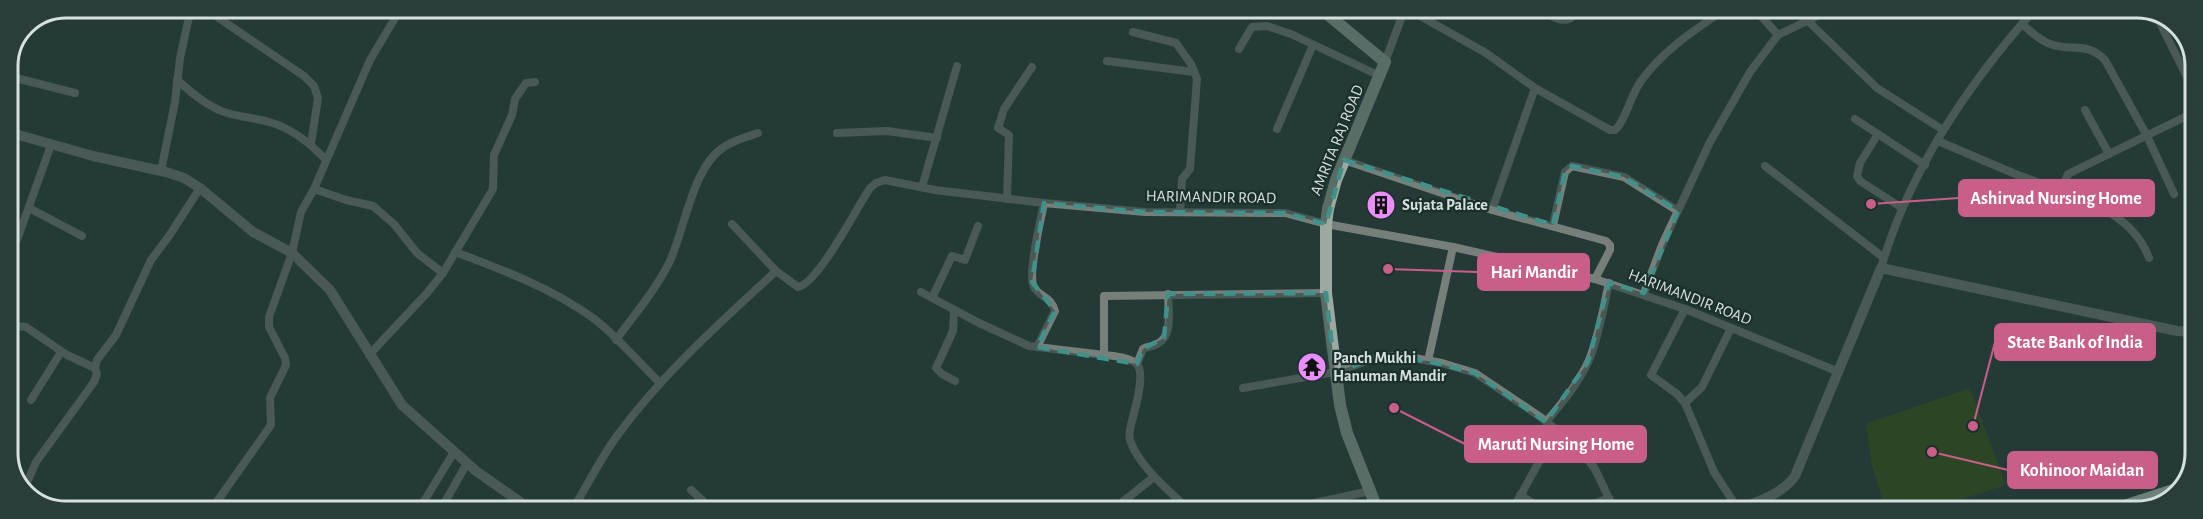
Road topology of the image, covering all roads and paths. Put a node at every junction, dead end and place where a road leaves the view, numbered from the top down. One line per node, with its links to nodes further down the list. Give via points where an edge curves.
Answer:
1 (189, 18): 28 (street)
2 (219, 18): 44 (street, via 314,86 318,98)
3 (395, 18): 47 (street, via 370,60)
4 (1332, 18): 21 (main road)
5 (1402, 18): 21 (street)
6 (1424, 18): 30 (street, via 1486,53)
7 (1554, 18): 8 (street)
8 (1572, 18)
9 (1712, 18): 30 (street, via 1652,66 1630,98 1615,130)
10 (1763, 18): 17 (street)
11 (1812, 18): 13 (street)
12 (2027, 18): 14 (street)
13 (1807, 20): 17 (street); 36 (street, via 1877,88)
14 (2022, 24): 36 (street); 41 (street, via 2049,44 2097,52)
15 (2162, 24): 25 (street)
16 (1133, 32): 24 (street, via 1176,43)
17 (1778, 35): 62 (street, via 1750,72 1710,142)
18 (1313, 45): 19 (street, via 1267,26 1252,27); 26 (street); 35 (street)
19 (1239, 50)
20 (1107, 61): 24 (street)
21 (1385, 62): 26 (main road, AMRITA RAJ ROAD)
22 (957, 66): 42 (street)
23 (1032, 67): 57 (street, via 1004,109 998,128 1009,135)
24 (1194, 72): 63 (street, via 1194,138 1190,169 1182,179)
25 (2185, 72)
26 (1380, 76): 48 (main road, AMRITA RAJ ROAD)
27 (18, 79): 31 (street)
28 (177, 80): 44 (street, via 214,108 270,122); 51 (street)
29 (535, 82): 71 (street, via 526,83 515,99 494,155 493,189)
30 (1535, 88): 61 (street)
31 (75, 93)
32 (2085, 110): 46 (street)
33 (2185, 117): 41 (street)
34 (1855, 118): 39 (street)
35 (1277, 129)
36 (1943, 130): 43 (street)
37 (758, 133): 89 (street, via 723,148 705,166 668,264)
38 (837, 134): 42 (street, via 887,131)
39 (1878, 134): 49 (street); 60 (street, via 1860,163 1857,176)
40 (18, 135): 45 (street)
41 (2147, 136): 46 (street); 56 (street)
42 (937, 138): 52 (street)
43 (1938, 141): 49 (street); 55 (street)
44 (311, 144): 47 (street)
45 (51, 145): 51 (street); 59 (street)
46 (2109, 154): 55 (street, via 2068,174)
47 (326, 160): 54 (street)
48 (1344, 160): 61 (street); 65 (main road, AMRITA RAJ ROAD)
49 (1925, 165): 60 (street)
50 (1765, 166): 74 (street)
51 (161, 171): 53 (street)
52 (922, 187): 57 (street, HARIMANDIR ROAD); 75 (street, HARIMANDIR ROAD, via 885,180 876,183 837,243 802,287 794,286)
53 (200, 188): 72 (street, via 253,232); 96 (street, via 151,260 116,335)
54 (314, 189): 72 (street, via 301,212); 76 (street, via 373,206 417,253)
55 (2061, 191): 73 (street, via 2097,206 2125,224)
56 (2174, 194)
57 (1007, 199): 58 (street, HARIMANDIR ROAD)
58 (1044, 204): 63 (street, HARIMANDIR ROAD); 90 (street, via 1032,282 1035,290 1053,303 1055,311)
59 (29, 208): 68 (street); 69 (street)
60 (1902, 208): 74 (street)
61 (1492, 210): 66 (street)
62 (1678, 211): 66 (street, via 1624,177 1572,166 1565,172); 80 (street)
63 (1180, 212): 65 (street, HARIMANDIR ROAD, via 1285,213)
64 (732, 224): 75 (street)
65 (1326, 224): 70 (street, HARIMANDIR ROAD); 82 (main road, AMRITA RAJ ROAD)
66 (1553, 225): 77 (street, via 1610,244)
67 (978, 226): 83 (street, via 965,260 952,256)
68 (82, 236)
69 (18, 237)
70 (1453, 247): 77 (street, HARIMANDIR ROAD); 94 (street)
71 (455, 252): 76 (street); 89 (street, via 560,297 595,319)
72 (292, 253): 92 (street, via 330,290); 114 (street, via 269,318 286,365 270,398 271,425)
73 (2149, 258)
74 (1883, 263): 88 (street); 98 (street)
75 (776, 271): 100 (street)
76 (443, 273): 92 (street)
77 (1595, 279): 78 (street, HARIMANDIR ROAD)
78 (1609, 283): 80 (street, HARIMANDIR ROAD); 104 (street, via 1588,362)
79 (921, 292): 83 (street)
80 (1644, 293): 85 (street, HARIMANDIR ROAD)
81 (1168, 294): 82 (street); 93 (street, via 1104,296); 95 (street, via 1168,329 1156,345 1143,349)
82 (1326, 294): 97 (main road, AMRITA RAJ ROAD)
83 (932, 298): 84 (street)
84 (954, 309): 90 (street); 99 (street, via 953,331 936,368)
85 (1685, 309): 87 (street, HARIMANDIR ROAD); 103 (street, via 1651,375)
86 (18, 328): 91 (street, via 22,325)
87 (1731, 328): 98 (street, HARIMANDIR ROAD); 103 (street, via 1702,387)
88 (2185, 331)
89 (616, 340): 100 (street)
90 (1037, 347): 93 (street)
91 (61, 352): 96 (street); 102 (street)
92 (369, 355): 106 (street, via 402,405)
93 (1104, 355): 95 (street)
94 (1428, 361): 97 (street, via 1379,357); 104 (street, via 1475,373)
95 (1137, 364): 108 (street, via 1141,375 1130,439)
96 (95, 368): 109 (street, via 97,378 36,462)
97 (1335, 372): 101 (street); 111 (main road, AMRITA RAJ ROAD, via 1344,424)
98 (1839, 372): 129 (street, via 1795,476)
99 (955, 381)
100 (660, 383): 118 (street, via 615,438)
101 (1243, 388)
102 (31, 400)
103 (1685, 403): 128 (street)
104 (1546, 422): 105 (street)
105 (1557, 429): 112 (street); 113 (street, via 1587,458)
106 (454, 452): 107 (street); 115 (street)
107 (468, 464): 116 (street); 117 (street)
108 (1154, 477): 120 (street); 121 (street)
109 (27, 482)
110 (691, 490): 119 (street)
111 (1370, 491): 122 (street); 123 (main road, AMRITA RAJ ROAD)
112 (1521, 495): 124 (street); 125 (street)
113 (1609, 498): 126 (street); 127 (street)
114 (217, 501)
115 (424, 501)
116 (445, 501)
117 (514, 501)
118 (578, 501)
119 (703, 501)
120 (1124, 501)
121 (1179, 501)
122 (1324, 501)
123 (1374, 501)
124 (1518, 501)
125 (1530, 501)
126 (1601, 501)
127 (1610, 501)
128 (1731, 501)
129 (1765, 501)

